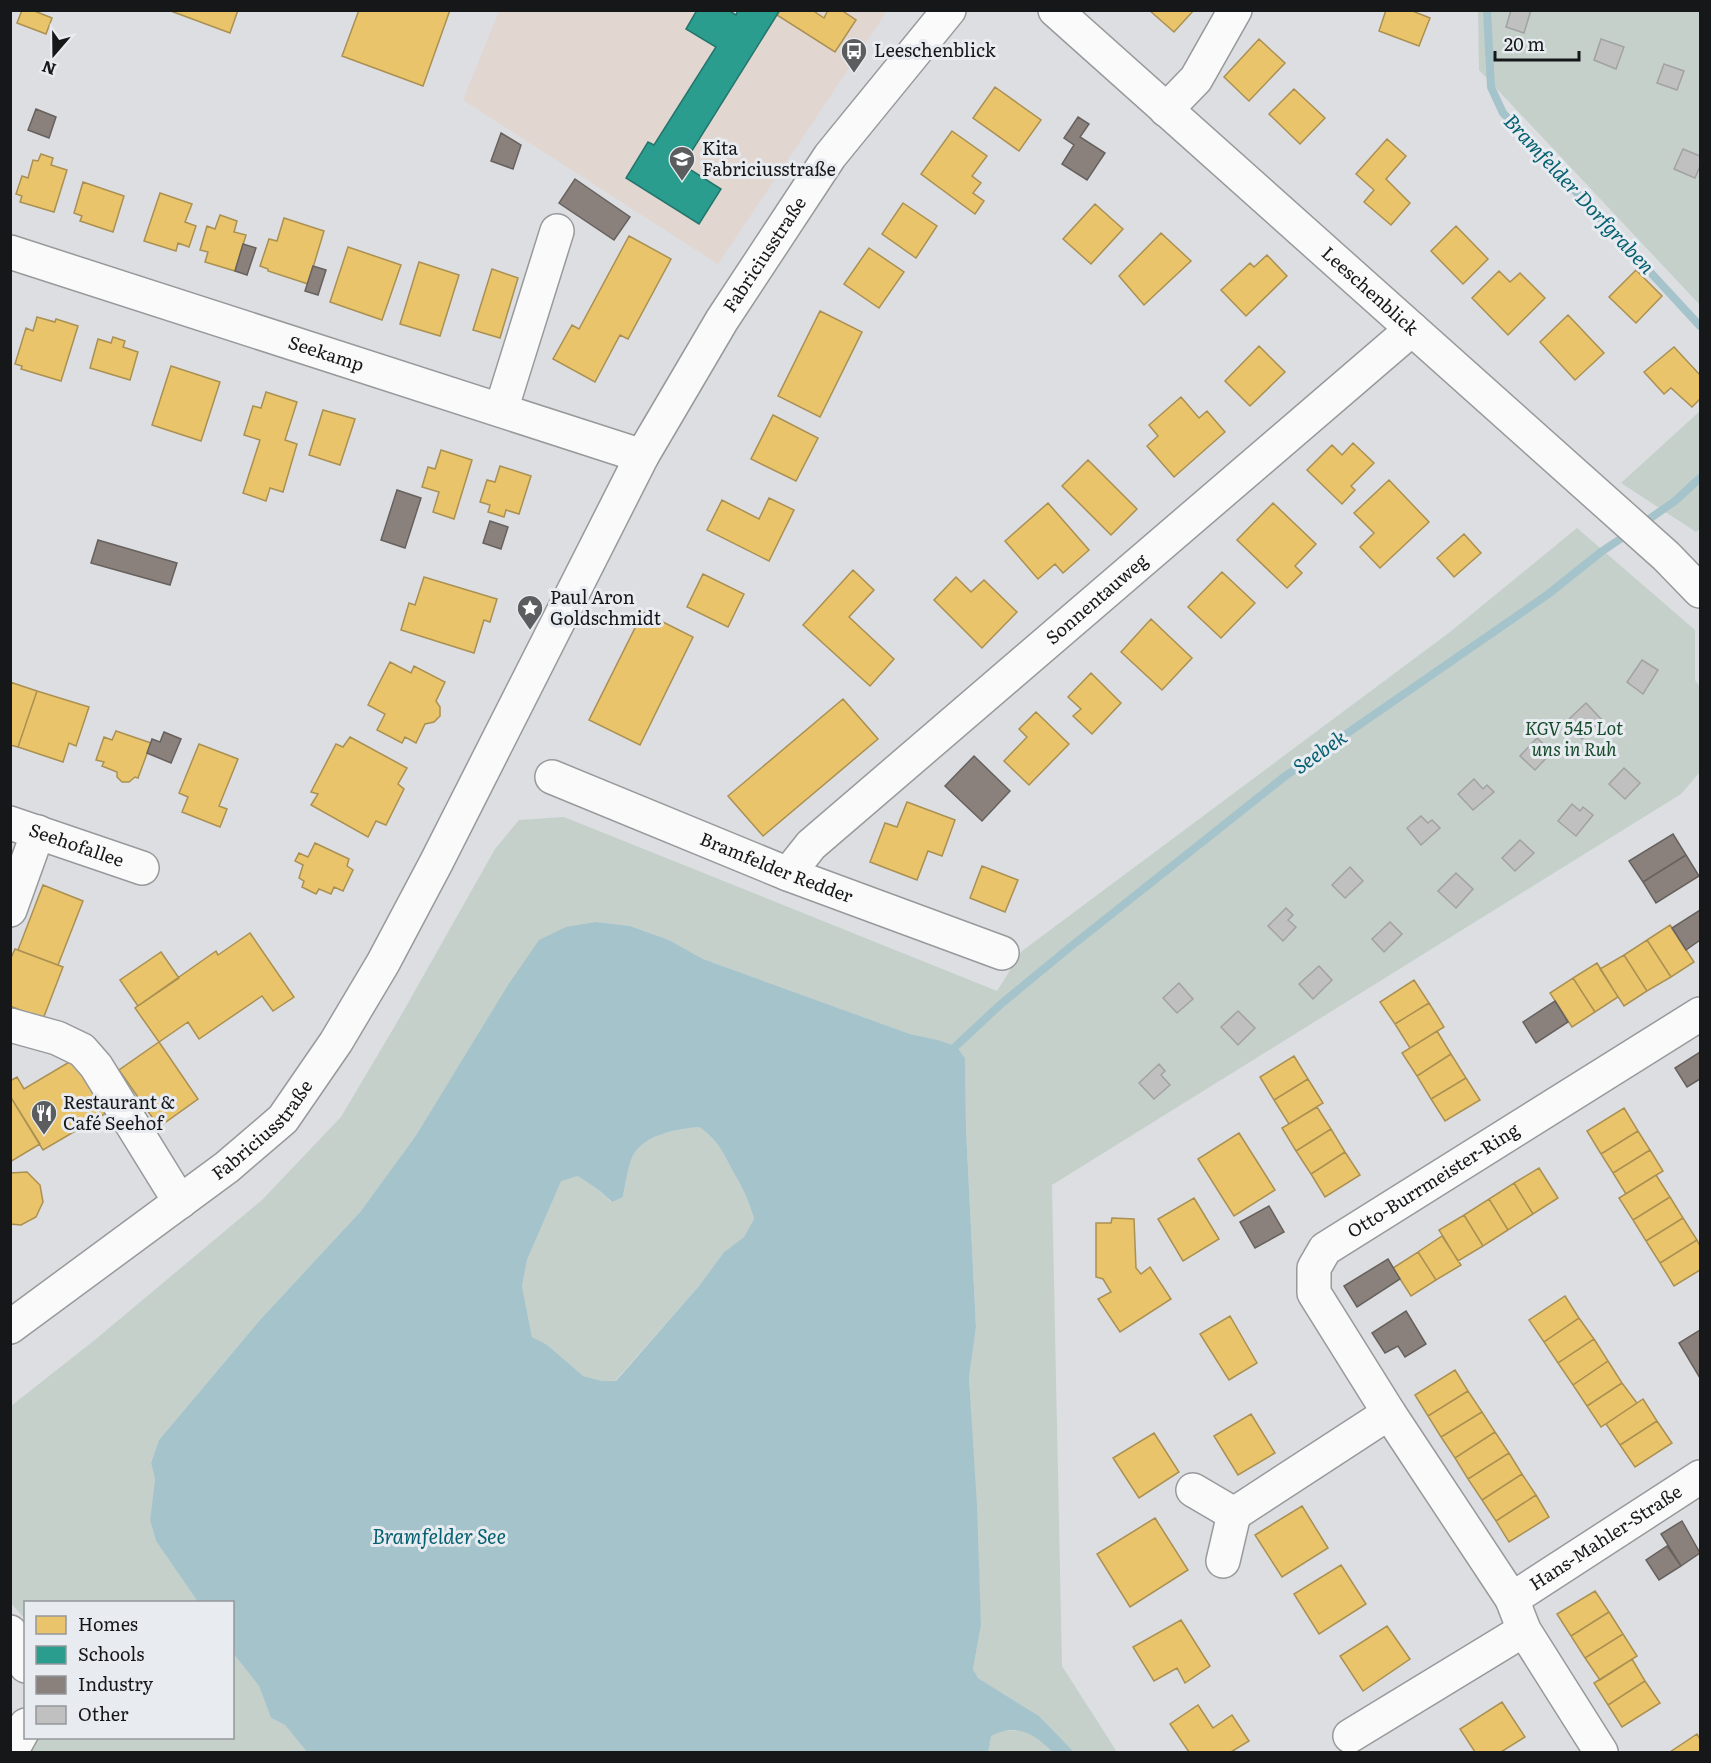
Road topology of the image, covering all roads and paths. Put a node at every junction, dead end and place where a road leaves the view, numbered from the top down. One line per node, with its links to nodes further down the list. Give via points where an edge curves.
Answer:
1 (949, 10): 9 (street, Fabriciusstraße, via 823,165 722,321)
2 (1055, 10): 4 (street, Leeschenblick)
3 (1235, 10): 4 (street, via 1196,79)
4 (1166, 110): 7 (street, Leeschenblick)
5 (557, 231): 8 (street)
6 (10, 252): 8 (street, Seekamp)
7 (1412, 329): 10 (street, Leeschenblick, via 1653,544); 14 (street, Sonnentauweg, via 811,845)
8 (501, 410): 9 (street, Seekamp)
9 (642, 456): 19 (street, Fabriciusstraße, via 436,862 348,1022 283,1119)
10 (1696, 576)
11 (552, 777): 14 (street, Bramfelder Redder)
12 (24, 827): 13 (street, Seehofallee); 15 (street)
13 (142, 868)
14 (788, 874): 16 (street, Bramfelder Redder)
15 (10, 910)
16 (1002, 953)
17 (1701, 1014): 21 (street, Otto-Burrmeister-Ring, via 1325,1249 1314,1268 1314,1293)
18 (10, 1025): 19 (street, via 57,1038 82,1050 96,1066)
19 (180, 1202): 20 (street, Fabriciusstraße)
20 (10, 1327)
21 (1389, 1413): 24 (street); 26 (street, Otto-Burrmeister-Ring)
22 (1701, 1477): 26 (street, Hans-Mahler-Straße)
23 (1192, 1490): 24 (street)
24 (1234, 1515): 25 (street)
25 (1223, 1561)
26 (1512, 1599): 27 (street, Otto-Burrmeister-Ring)
27 (1524, 1630): 31 (street); 33 (street, Otto-Burrmeister-Ring)
28 (10, 1632): 29 (street)
29 (24, 1662)
30 (24, 1729): 32 (street)
31 (1350, 1736)
32 (11, 1752)
33 (1601, 1752)

